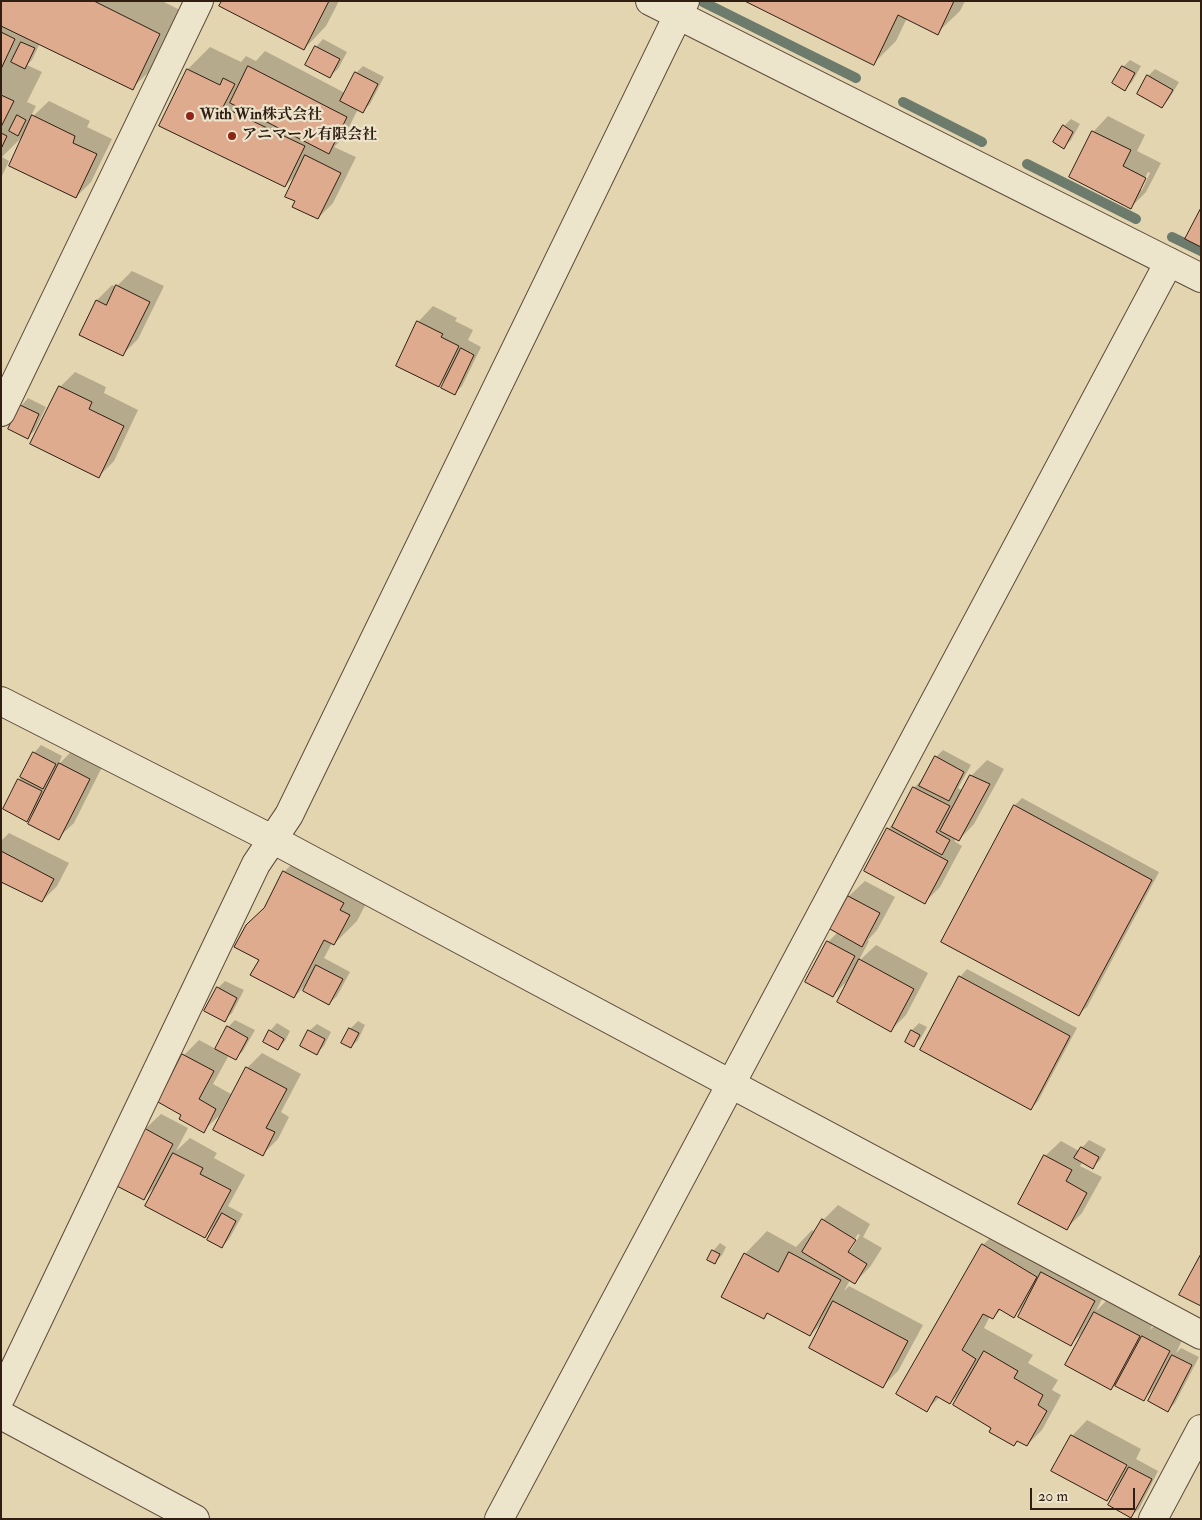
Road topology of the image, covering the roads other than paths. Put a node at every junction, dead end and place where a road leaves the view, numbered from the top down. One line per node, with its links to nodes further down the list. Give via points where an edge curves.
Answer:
1 (199, 1): 6 (street)
2 (650, 1): 3 (street)
3 (682, 8): 4 (street); 8 (street, via 289,816)
4 (1169, 262): 5 (street); 9 (street)
5 (1201, 278)
6 (1, 412)
7 (1, 701): 8 (street)
8 (272, 839): 9 (street); 11 (street, via 256,864)
9 (731, 1084): 10 (street); 15 (street)
10 (1201, 1335)
11 (1, 1397)
12 (1, 1415): 14 (street)
13 (1201, 1429): 16 (street)
14 (195, 1519)
15 (499, 1519)
16 (1153, 1519)

